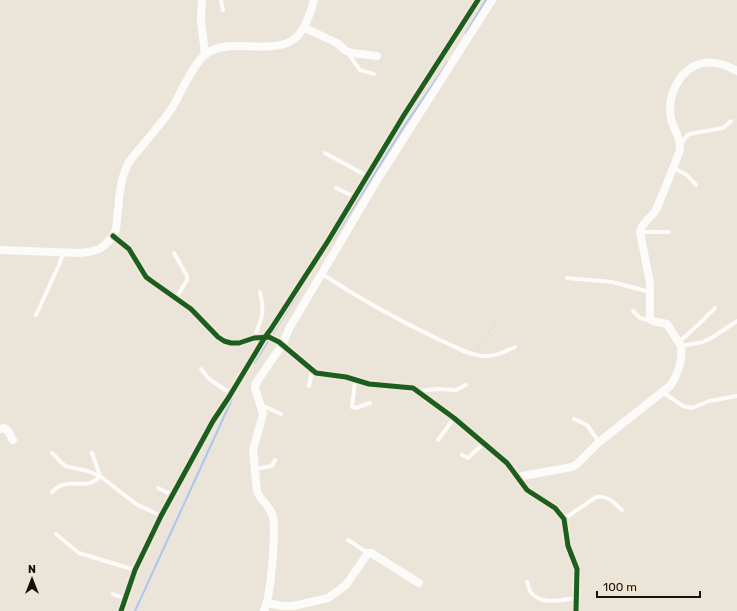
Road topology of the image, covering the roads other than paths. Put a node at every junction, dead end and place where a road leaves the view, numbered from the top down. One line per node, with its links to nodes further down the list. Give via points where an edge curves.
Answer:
1 (202, 0): 9 (street, via 201,21)
2 (221, 0): 6 (lane)
3 (314, 0): 7 (street)
4 (478, 0): 17 (street)
5 (492, 0): 27 (street)
6 (223, 10)
7 (305, 28): 8 (street, via 336,43); 9 (street, via 292,41 282,46 226,46)
8 (346, 51): 10 (street); 12 (lane, via 360,70)
9 (205, 54): 23 (street, via 172,108 129,162 122,178)
10 (377, 56)
11 (737, 71): 14 (street, via 728,65 709,62 698,64 681,77 675,86 670,111)
12 (374, 74)
13 (731, 121): 14 (lane, via 716,130 689,134)
14 (680, 147): 16 (street)
15 (325, 154): 17 (lane)
16 (673, 168): 18 (lane, via 687,175); 21 (street, via 656,210 643,224)
17 (367, 176): 20 (street)
18 (696, 185)
19 (336, 188): 20 (lane)
20 (355, 197): 37 (street)
21 (640, 232): 22 (lane); 30 (street)
22 (669, 232)
23 (113, 236): 25 (street, via 99,249 84,253); 31 (street, via 129,249 150,280)
24 (0, 250): 25 (street)
25 (63, 253): 34 (lane)
26 (174, 253): 31 (lane, via 187,276)
27 (322, 274): 39 (street); 41 (lane, via 426,333 473,355 491,357)
28 (567, 278): 30 (lane, via 612,282)
29 (260, 292): 38 (lane, via 263,315)
30 (650, 292): 35 (street, via 649,316)
31 (176, 299): 38 (street, via 224,341 238,344)
32 (715, 308): 40 (lane)
33 (633, 311): 35 (lane, via 640,318)
34 (36, 315)
35 (653, 321): 40 (street, via 667,324)
36 (737, 321): 40 (lane, via 703,342)
37 (267, 337): 38 (street); 39 (street); 50 (street)
38 (254, 338)
39 (280, 344): 43 (street); 52 (street, via 256,383)
40 (680, 344): 48 (street, via 678,371 670,386)
41 (515, 347)
42 (201, 369): 50 (lane)
43 (312, 371): 44 (street); 46 (lane)
44 (355, 381): 47 (street, via 406,387); 51 (lane, via 352,407)
45 (466, 385): 47 (lane, via 456,390)
46 (309, 386)
47 (419, 392): 54 (street)
48 (662, 392): 49 (lane, via 683,406 692,408 709,401); 59 (street)
49 (737, 396)
50 (229, 398): 70 (street, via 213,421)
51 (370, 403)
52 (261, 405): 53 (lane); 65 (street, via 263,414 253,450)
53 (281, 414)
54 (454, 418): 58 (lane); 60 (street)
55 (574, 419): 59 (lane, via 587,425)
56 (0, 429): 57 (street, via 8,431)
57 (13, 440)
58 (438, 440)
59 (599, 442): 67 (street, via 572,467)
60 (483, 444): 63 (lane, via 468,458); 67 (street, via 507,463)
61 (92, 452): 66 (lane)
62 (52, 453): 66 (lane, via 65,466 88,470)
63 (462, 455)
64 (276, 460): 65 (lane, via 272,466)
65 (254, 470): 83 (street, via 256,491 272,516 272,560)
66 (100, 476): 69 (lane, via 91,484 61,485); 72 (lane, via 136,504)
67 (517, 477): 73 (street, via 527,490 555,508)
68 (158, 488): 70 (lane)
69 (52, 492)
70 (173, 495): 72 (street)
71 (622, 510): 73 (lane, via 602,496 596,497)
72 (161, 516): 77 (street)
73 (564, 519): 81 (street, via 568,546 576,569)
74 (56, 534): 77 (lane, via 79,553)
75 (348, 540): 76 (lane)
76 (368, 553): 78 (street); 83 (street, via 346,585 328,598 293,606)
77 (135, 570): 82 (street)
78 (419, 582)
79 (527, 582): 81 (lane, via 530,591 542,599 551,601)
80 (113, 594): 82 (lane)
81 (576, 598): 85 (street)
82 (126, 599): 84 (street)
83 (266, 607)
84 (121, 611)
85 (576, 611)

